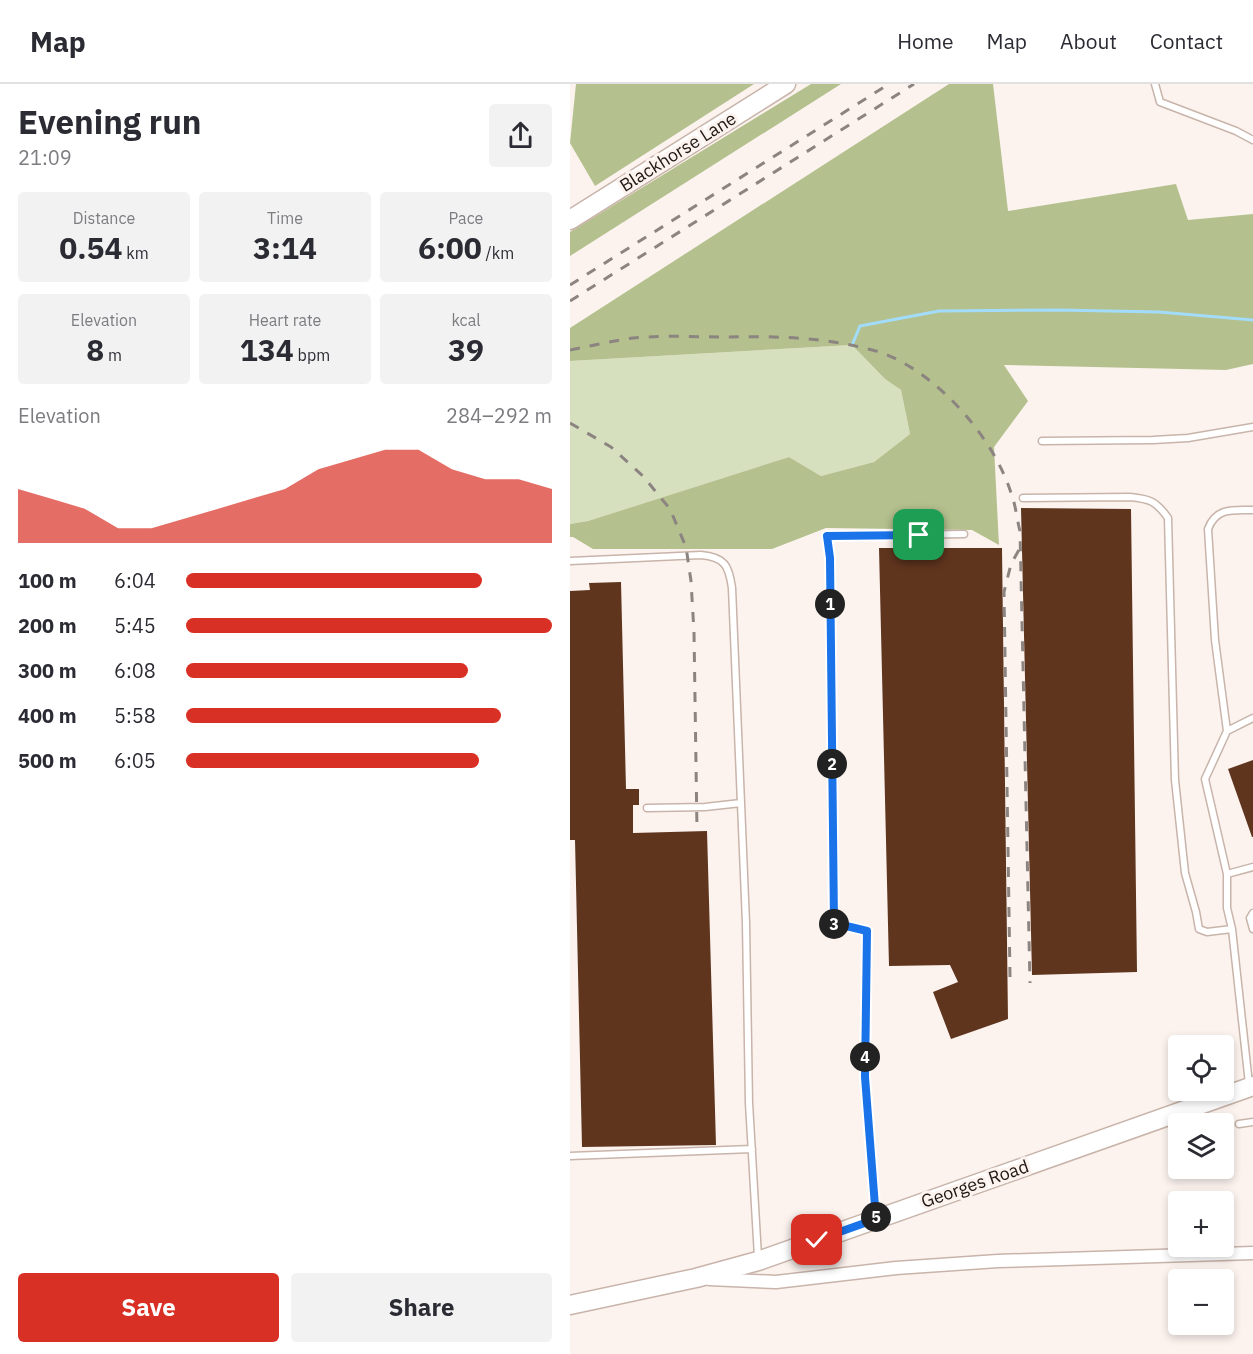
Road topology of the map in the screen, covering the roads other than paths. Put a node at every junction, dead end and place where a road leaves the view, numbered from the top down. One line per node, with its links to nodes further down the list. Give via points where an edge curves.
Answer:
1 (786, 84): 4 (street, Blackhorse Lane)
2 (1155, 84): 3 (lane, via 1160,102)
3 (1253, 140)
4 (572, 215)
5 (1253, 427): 6 (lane, via 1188,438)
6 (1042, 441)
7 (1023, 498): 18 (lane, via 1147,498 1161,507 1168,518 1175,780 1185,873 1198,929)
8 (1253, 510): 12 (lane, via 1225,511 1208,528 1215,640)
9 (964, 534): 25 (lane, via 827,536 834,923 867,931 865,1077)
10 (570, 561): 13 (lane, via 701,555 726,565 732,588)
11 (1253, 718): 12 (lane)
12 (1227, 731): 16 (lane, via 1205,778)
13 (741, 804): 14 (lane); 23 (lane)
14 (647, 808)
15 (1253, 867): 16 (lane)
16 (1227, 874): 18 (lane, via 1227,908)
17 (1253, 913): 19 (lane)
18 (1233, 929): 20 (lane)
19 (1253, 929)
20 (1251, 1087): 25 (street, Georges Road)
21 (1253, 1122): 22 (lane)
22 (1239, 1125)
23 (752, 1149): 24 (lane); 27 (lane)
24 (570, 1156)
25 (876, 1219): 27 (street, Georges Road)
26 (1253, 1253): 28 (street, Georges Road, via 998,1261 776,1282)
27 (758, 1261): 28 (street, Georges Road)
28 (696, 1278): 29 (street, Georges Road)
29 (570, 1305)

